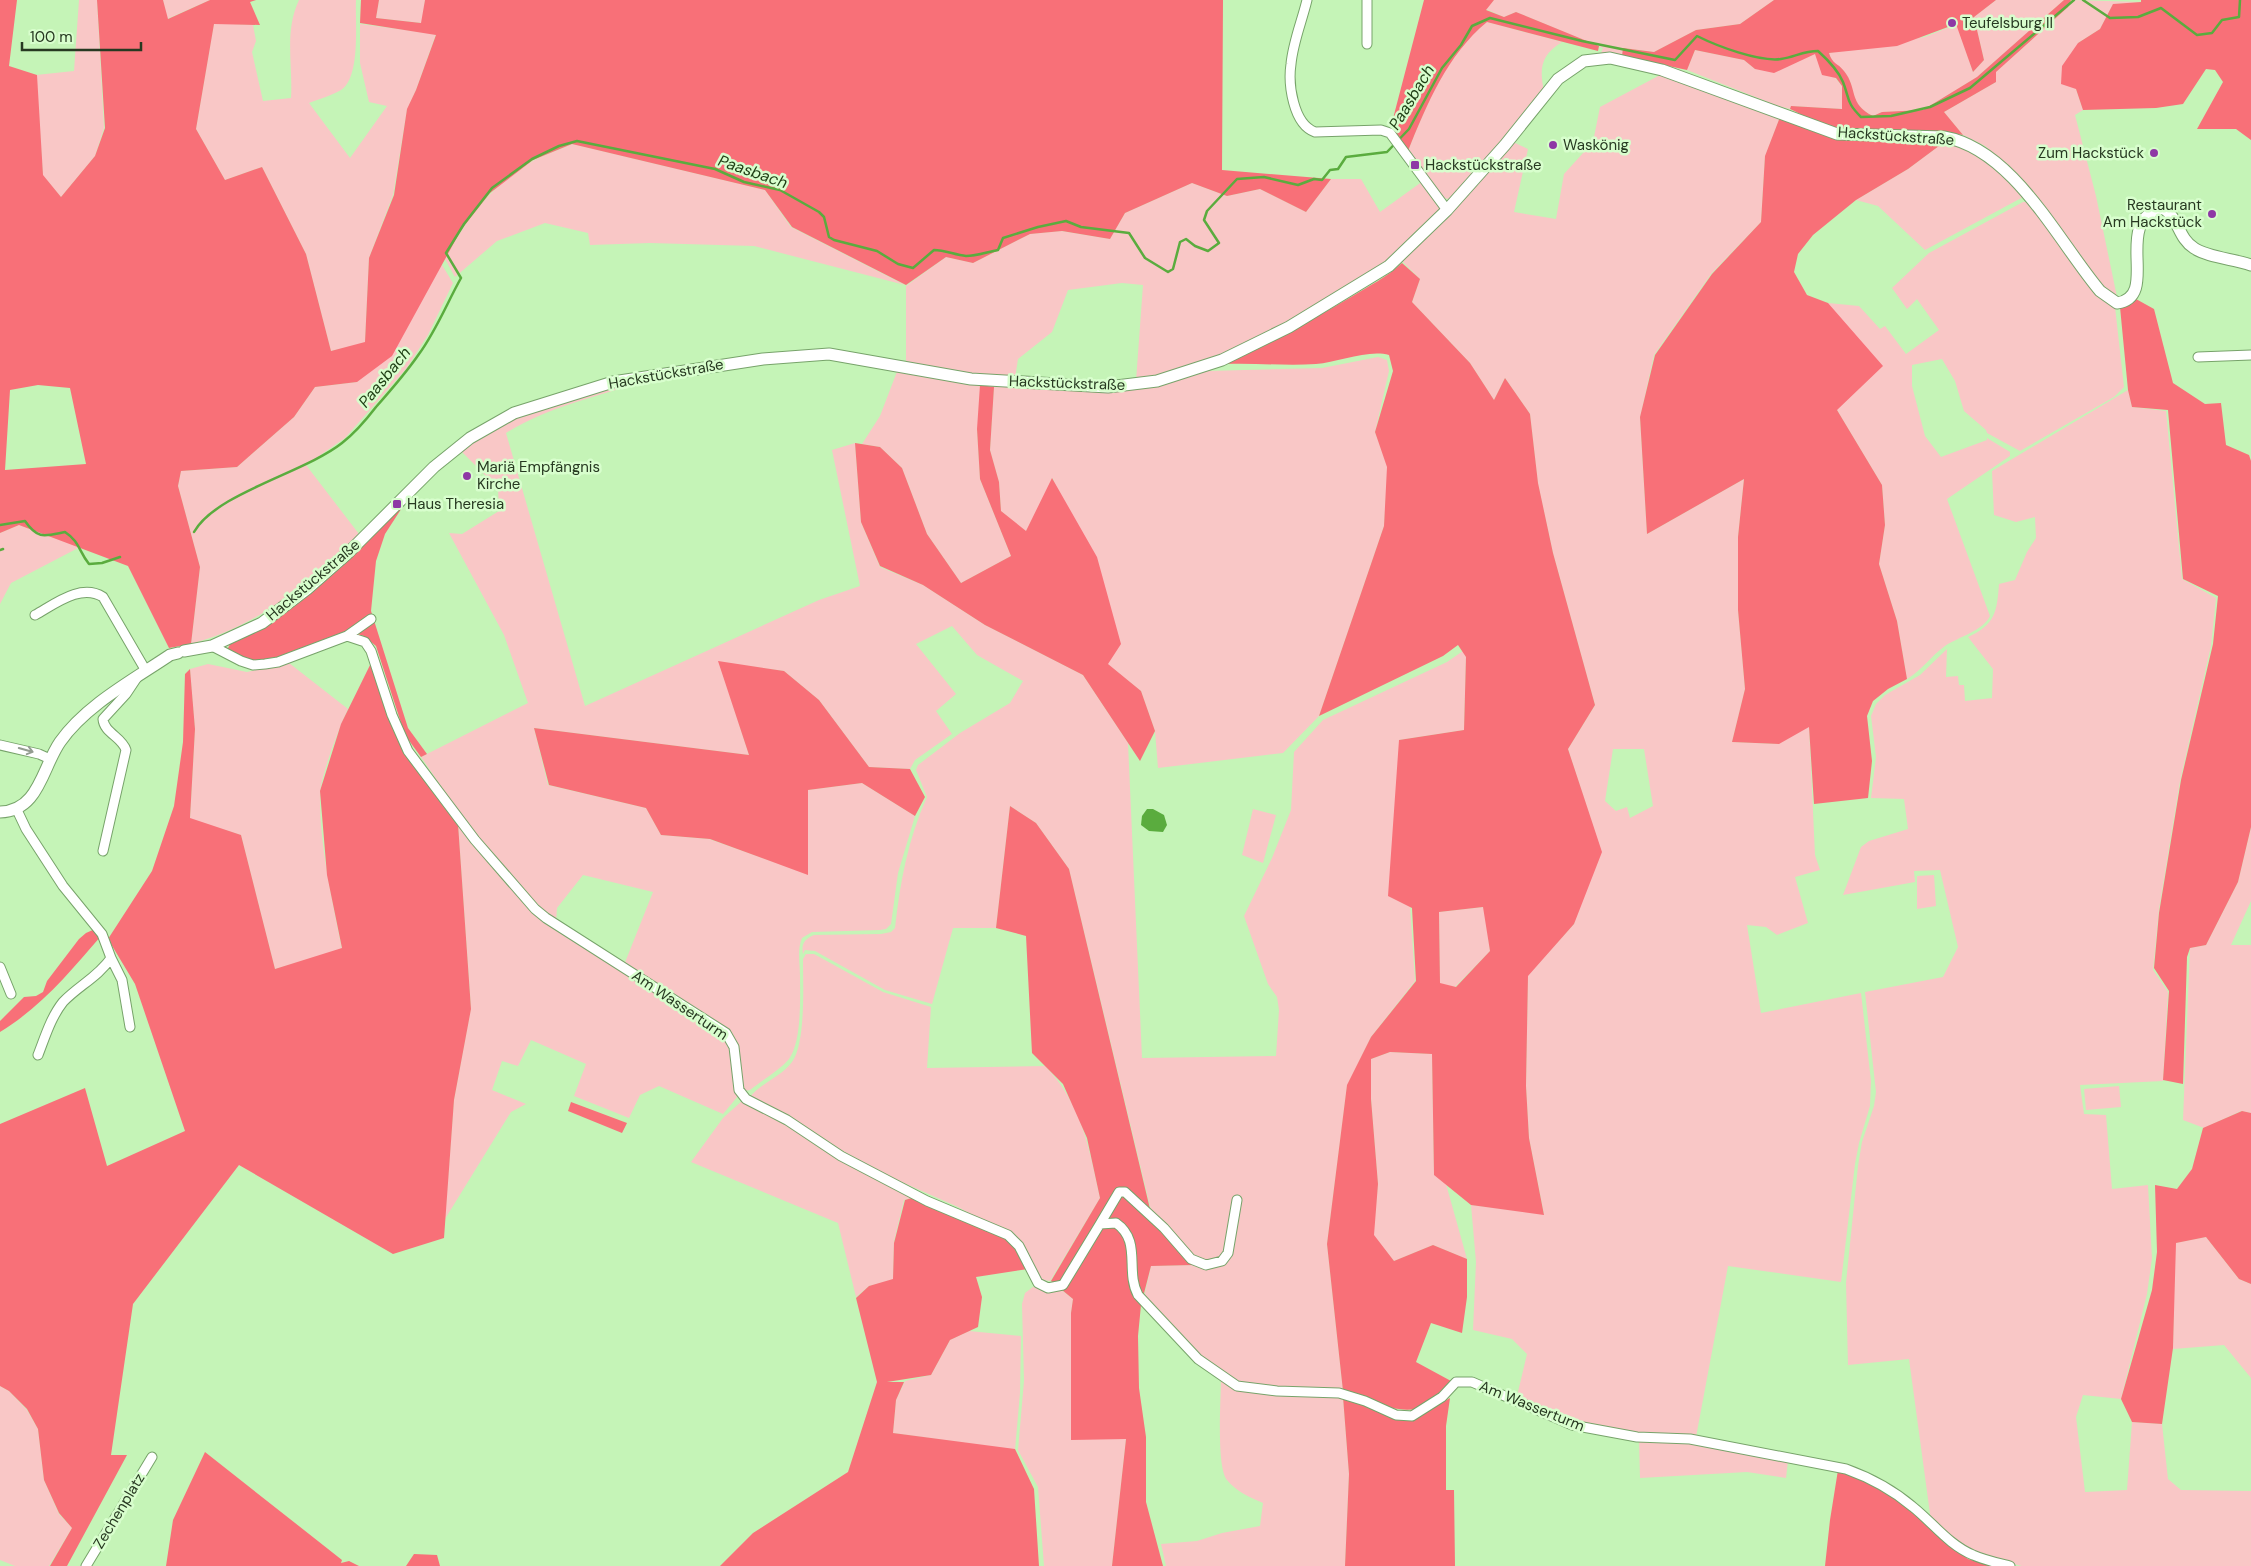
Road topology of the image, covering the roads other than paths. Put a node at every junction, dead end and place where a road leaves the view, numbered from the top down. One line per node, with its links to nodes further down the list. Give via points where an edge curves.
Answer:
1 (1307, 0): 4 (street, via 1290,67 1298,119 1315,132 1381,130 1397,141)
2 (1367, 0): 3 (street)
3 (1367, 44)
4 (1447, 210): 5 (street, Hackstückstraße, via 1563,74 1584,61 1610,58 1690,79 1837,134 1944,137 1976,147 1997,161 2016,181 2100,292 2117,303 2126,302 2138,281 2136,241 2140,226 2155,210 2164,208 2171,213 2182,236 2194,248); 11 (street, Hackstückstraße, via 1396,260 1340,298 1222,360 1149,383 1108,388 971,379 829,354 763,359 643,376 514,413 451,452 307,589 262,623)
5 (2251, 265)
6 (2251, 355): 7 (street)
7 (2198, 357)
8 (35, 615): 12 (street, via 65,598 85,591 95,592 103,597)
9 (371, 619): 10 (street)
10 (346, 636): 11 (street, via 278,662 253,665); 24 (street, Am Wasserturm, via 368,645 404,742 420,769 475,840 546,918 726,1033 734,1047 739,1090 746,1099 782,1117 841,1156 1008,1235 1019,1246 1038,1283 1044,1287 1056,1288 1063,1284)
11 (212, 646): 12 (street, Hackstückstraße, via 170,655)
12 (142, 674): 14 (street, Hackstückstraße, via 84,716 60,741); 17 (street, via 103,719 107,729 124,743 126,750)
13 (0, 745): 14 (street, one-way to 14)
14 (50, 759): 15 (street, Hackstückstraße, via 33,796)
15 (17, 810): 16 (street); 18 (street, via 63,886 102,934)
16 (0, 812)
17 (103, 851)
18 (111, 958): 21 (street, via 122,980); 22 (street, via 96,976 63,1002)
19 (0, 967): 20 (street)
20 (11, 994)
21 (130, 1027)
22 (38, 1055)
23 (1237, 1200): 24 (street, Am Wasserturm, via 1228,1253 1222,1261 1212,1265 1201,1265 1191,1259 1164,1228 1125,1192 1114,1196)
24 (1100, 1224): 27 (street, Am Wasserturm, via 1113,1222 1126,1232 1134,1254 1135,1287 1145,1303 1198,1360 1237,1386 1277,1392 1339,1393 1396,1415 1412,1416 1442,1397 1456,1382 1472,1382 1572,1425 1637,1436 1690,1439 1846,1469 1888,1488 1946,1538 1973,1555)
25 (152, 1457): 26 (street, Zechenplatz)
26 (86, 1566)
27 (2010, 1566)

